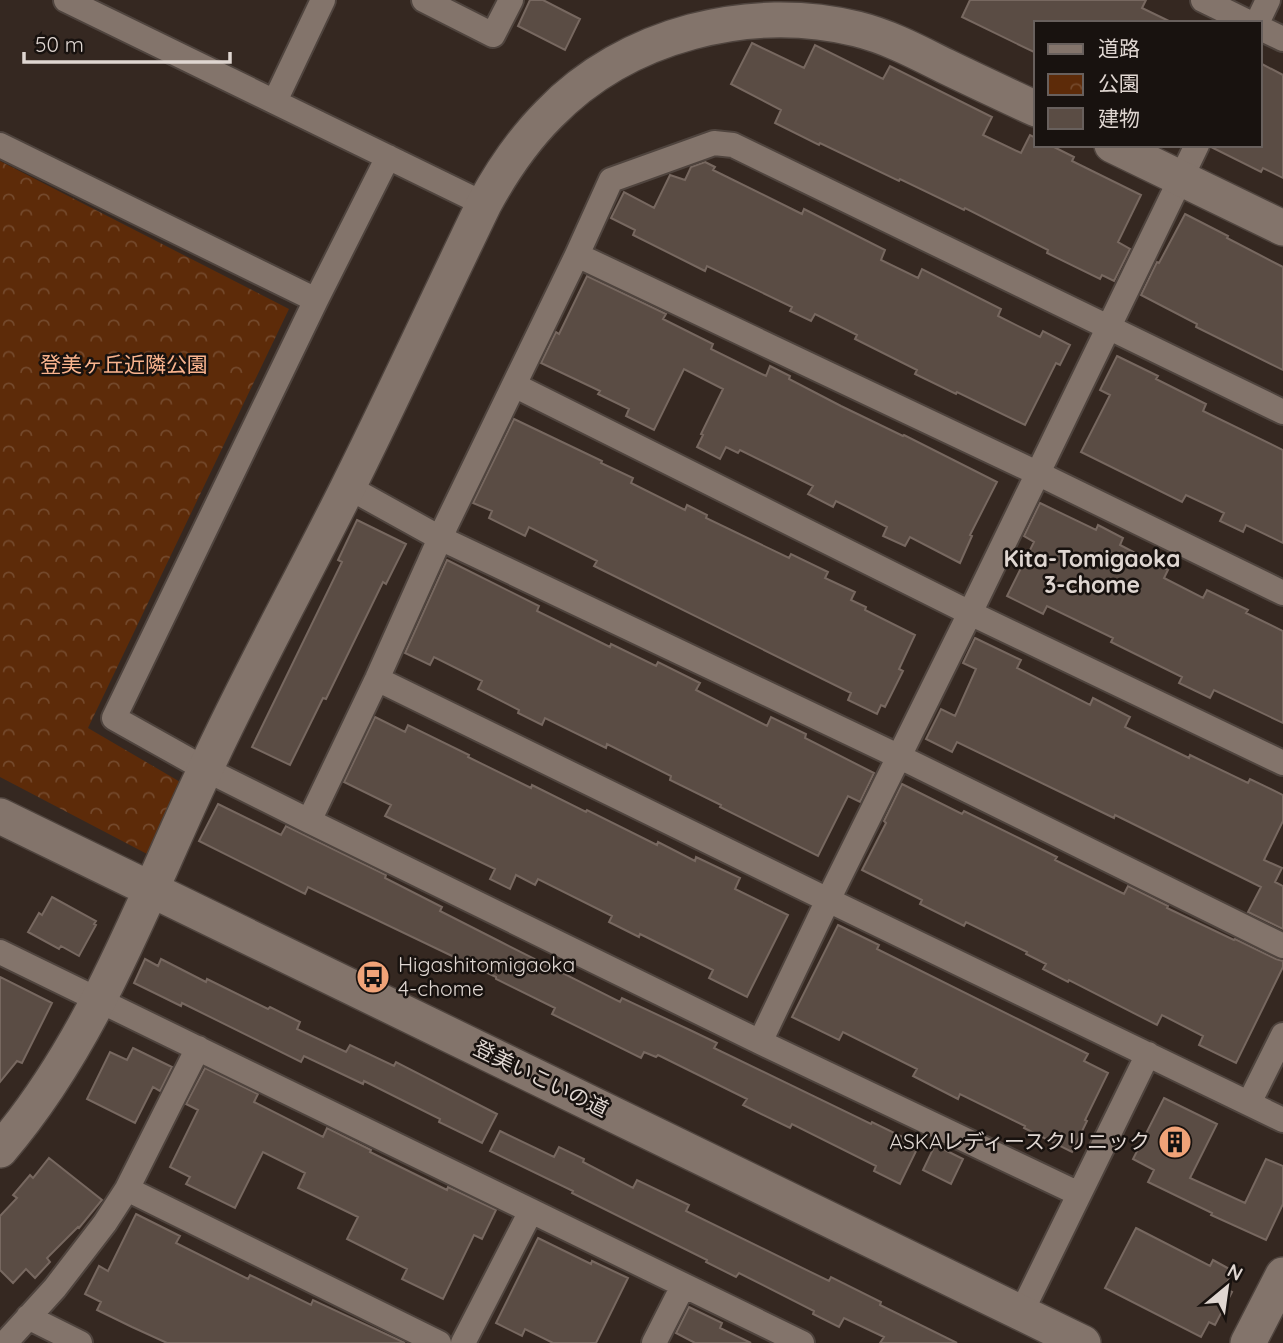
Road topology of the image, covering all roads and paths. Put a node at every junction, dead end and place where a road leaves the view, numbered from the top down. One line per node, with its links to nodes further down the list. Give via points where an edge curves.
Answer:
1 (66, 0): 11 (street)
2 (323, 0): 11 (street)
3 (424, 0): 4 (street, via 493,35)
4 (511, 0)
5 (1203, 0): 7 (street)
6 (1268, 0): 8 (street)
7 (1246, 21)
8 (1257, 21)
9 (1262, 29): 10 (street)
10 (1283, 39)
11 (275, 102): 16 (street)
12 (1034, 108): 18 (street, via 892,40 858,30 788,20 717,26 645,49 579,88 525,141)
13 (0, 145): 21 (street)
14 (1116, 147): 17 (street)
15 (1196, 147): 17 (street)
16 (388, 157): 18 (street); 21 (street)
17 (1181, 178): 19 (street); 22 (street)
18 (484, 204): 26 (street)
19 (1283, 228)
20 (578, 255): 22 (street, via 611,180 714,143 733,145); 23 (street); 25 (street)
21 (316, 300): 33 (street, via 114,718)
22 (1109, 327): 24 (street); 25 (street)
23 (514, 385): 27 (street); 29 (street)
24 (1283, 412)
25 (1037, 474): 28 (street); 29 (street)
26 (348, 487): 27 (street); 33 (street)
27 (440, 538): 30 (street); 31 (street)
28 (1283, 593)
29 (971, 613): 31 (street); 32 (street)
30 (377, 679): 35 (street); 37 (street)
31 (900, 757): 37 (street); 38 (street)
32 (1283, 764)
33 (205, 769): 35 (street); 36 (street)
34 (0, 816): 36 (street, 登美いこいの道)
35 (309, 821): 42 (street)
36 (151, 889): 40 (street); 53 (street, 登美いこいの道)
37 (828, 900): 42 (street); 44 (street)
38 (1283, 946)
39 (0, 953): 40 (street)
40 (99, 1001): 43 (street); 47 (street, via 48,1088)
41 (1283, 1035): 45 (street)
42 (760, 1042): 49 (street)
43 (198, 1048): 48 (street); 50 (street)
44 (1148, 1054): 45 (street); 49 (street)
45 (1249, 1103): 46 (street)
46 (1283, 1120)
47 (0, 1150)
48 (127, 1189): 54 (street, via 81,1256); 57 (street)
49 (1079, 1194): 53 (street)
50 (531, 1211): 51 (street); 58 (street)
51 (683, 1286): 59 (street); 60 (street)
52 (1280, 1287): 62 (street)
53 (1021, 1313): 61 (street, 登美いこいの道)
54 (28, 1317): 55 (street); 56 (street)
55 (5, 1343)
56 (80, 1343)
57 (439, 1343)
58 (463, 1343)
59 (654, 1343)
60 (802, 1343)
61 (1083, 1343)
62 (1248, 1343)

